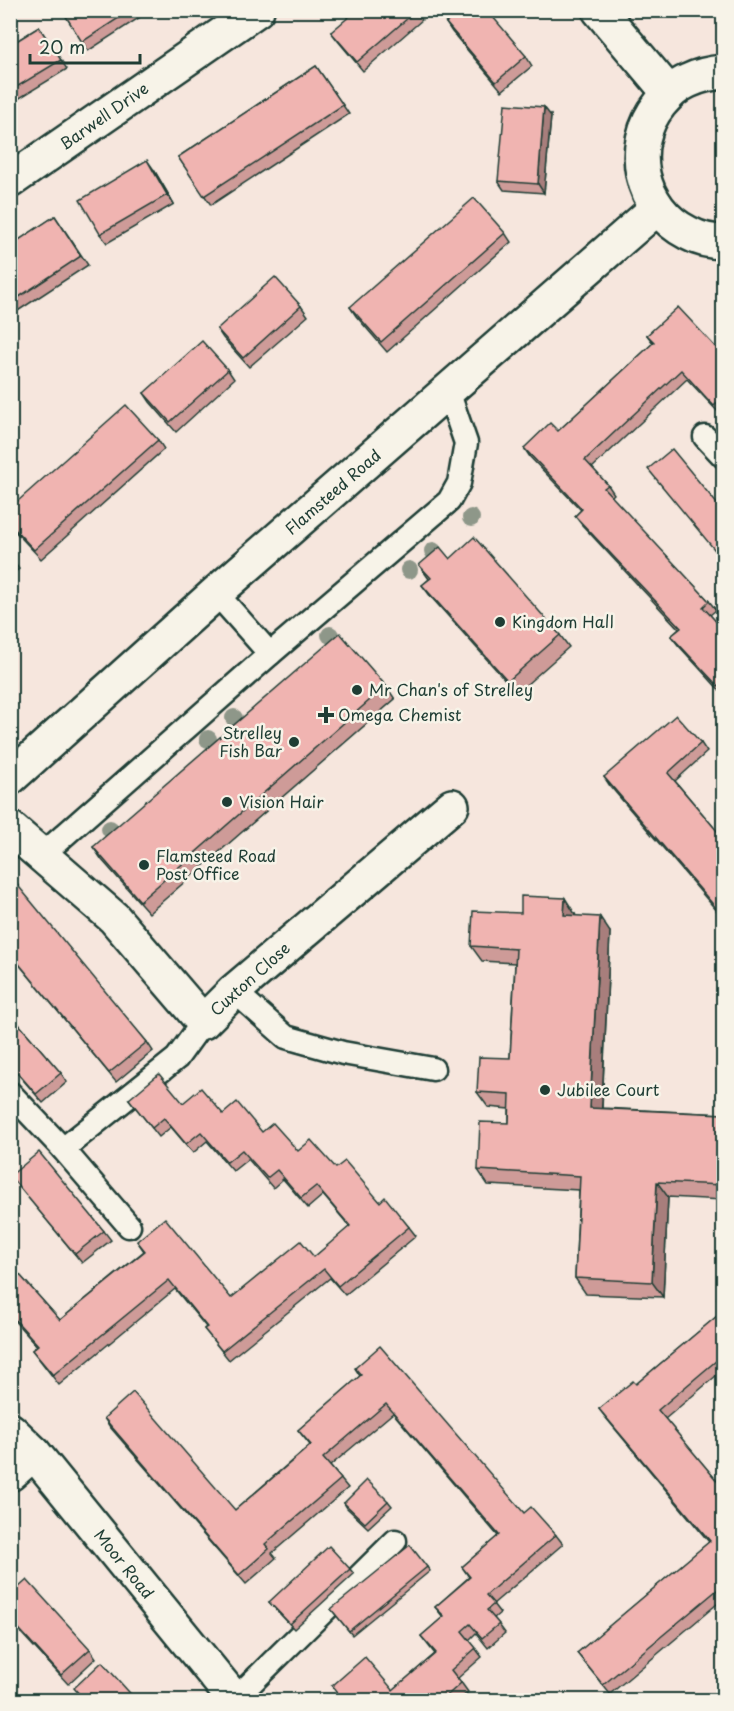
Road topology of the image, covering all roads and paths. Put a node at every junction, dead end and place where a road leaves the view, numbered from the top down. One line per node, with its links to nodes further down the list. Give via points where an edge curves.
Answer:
1 (257, 10): 5 (street, Barwell Drive)
2 (599, 10): 4 (street)
3 (723, 72): 4 (street, via 686,81)
4 (669, 93): 6 (street, via 653,113 642,138 640,164 646,190)
5 (10, 181)
6 (657, 208): 7 (street, via 675,226 697,237); 8 (street, Flamsteed Road)
7 (723, 242)
8 (448, 391): 11 (street, Flamsteed Road); 12 (lane, via 466,443 459,483 449,501)
9 (705, 437): 10 (lane)
10 (723, 457)
11 (216, 593): 12 (lane); 13 (street, Flamsteed Road)
12 (270, 654): 16 (lane)
13 (10, 778)
14 (452, 806): 17 (street, Cuxton Close)
15 (10, 828): 16 (street, Cuxton Close)
16 (42, 855): 18 (street, Cuxton Close, via 114,918)
17 (234, 991): 18 (street, Cuxton Close); 19 (lane, via 286,1037 343,1053)
18 (202, 1022): 21 (lane, via 177,1058)
19 (433, 1069)
20 (10, 1093): 21 (lane)
21 (63, 1149): 22 (lane)
22 (129, 1227)
23 (10, 1430): 24 (street, Moor Road)
24 (22, 1463): 26 (street, Moor Road)
25 (395, 1541): 26 (lane)
26 (235, 1700)

